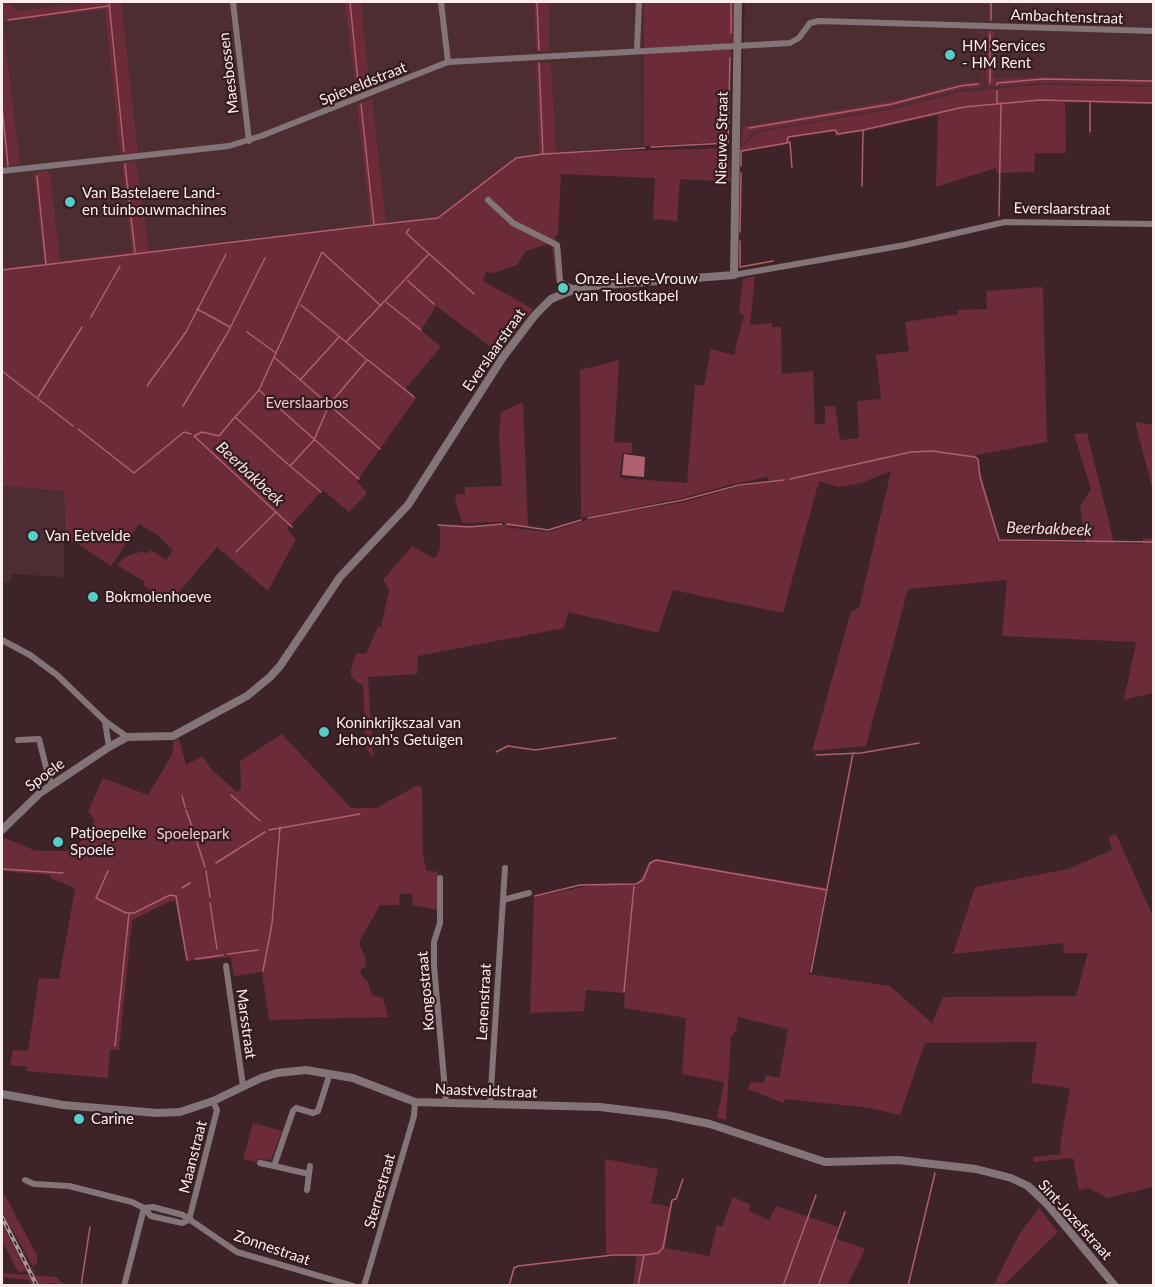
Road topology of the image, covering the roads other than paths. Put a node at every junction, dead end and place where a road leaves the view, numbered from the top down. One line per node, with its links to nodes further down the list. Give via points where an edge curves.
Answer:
1 (233, 2): 9 (street, Maesbossen)
2 (441, 2): 8 (street)
3 (639, 2): 7 (street)
4 (738, 2): 6 (street, Nieuwe Straat)
5 (1154, 32): 6 (street, Ambachtenstraat, via 819,21 810,23 790,43)
6 (737, 46): 7 (street, Spieveldstraat); 13 (street, Nieuwe Straat)
7 (637, 50): 8 (street, Spieveldstraat)
8 (448, 62): 9 (street, Spieveldstraat)
9 (249, 141): 10 (street, Spieveldstraat)
10 (2, 171)
11 (488, 200): 14 (street, via 513,223 557,245)
12 (1154, 225): 13 (street, Everslaarstraat, via 1005,222 905,245)
13 (734, 275): 15 (street, Everslaarstraat)
14 (560, 282): 15 (street); 16 (street)
15 (572, 288): 16 (street, Everslaarstraat)
16 (559, 294): 19 (street, Everslaarstraat, via 535,315 513,343 408,505 340,577 270,677 231,705 173,736)
17 (2, 640): 18 (street, via 57,675)
18 (105, 721): 19 (street); 21 (street)
19 (127, 737): 21 (street, Everslaarstraat)
20 (18, 740): 22 (street, via 39,739)
21 (109, 747): 22 (street, Spoele)
22 (53, 784): 23 (street, Spoele)
23 (2, 830)
24 (505, 868): 27 (street, Lenenstraat)
25 (440, 878): 34 (street, Kongostraat, via 440,923 434,942 434,966)
26 (529, 893): 27 (street)
27 (503, 900): 35 (street, Lenenstraat)
28 (226, 966): 30 (street, Marsstraat)
29 (330, 1073): 30 (street, Naastveldstraat, via 291,1070); 33 (street, Naastveldstraat); 37 (street, via 318,1111 293,1111)
30 (243, 1086): 32 (street, Naastveldstraat)
31 (2, 1094): 32 (street, Naastveldstraat, via 63,1105 157,1113 180,1112)
32 (213, 1101): 42 (street, Maanstraat, via 217,1110)
33 (415, 1102): 34 (street, Naastveldstraat); 45 (street, Sterrestraat)
34 (446, 1102): 35 (street, Naastveldstraat)
35 (490, 1105): 38 (street, Naastveldstraat, via 636,1110 710,1124 825,1162 885,1159)
36 (260, 1163): 37 (street)
37 (274, 1166): 40 (street, via 310,1170)
38 (976, 1169): 46 (street, Sint-Jozefstraat, via 1028,1186)
39 (25, 1180): 41 (street, Zonnestraat, via 77,1188)
40 (307, 1190)
41 (144, 1208): 42 (street, Zonnestraat, via 153,1207); 43 (street)
42 (189, 1220): 44 (street, Zonnestraat, via 237,1252)
43 (124, 1286)
44 (353, 1286)
45 (364, 1286)
46 (1115, 1286)

